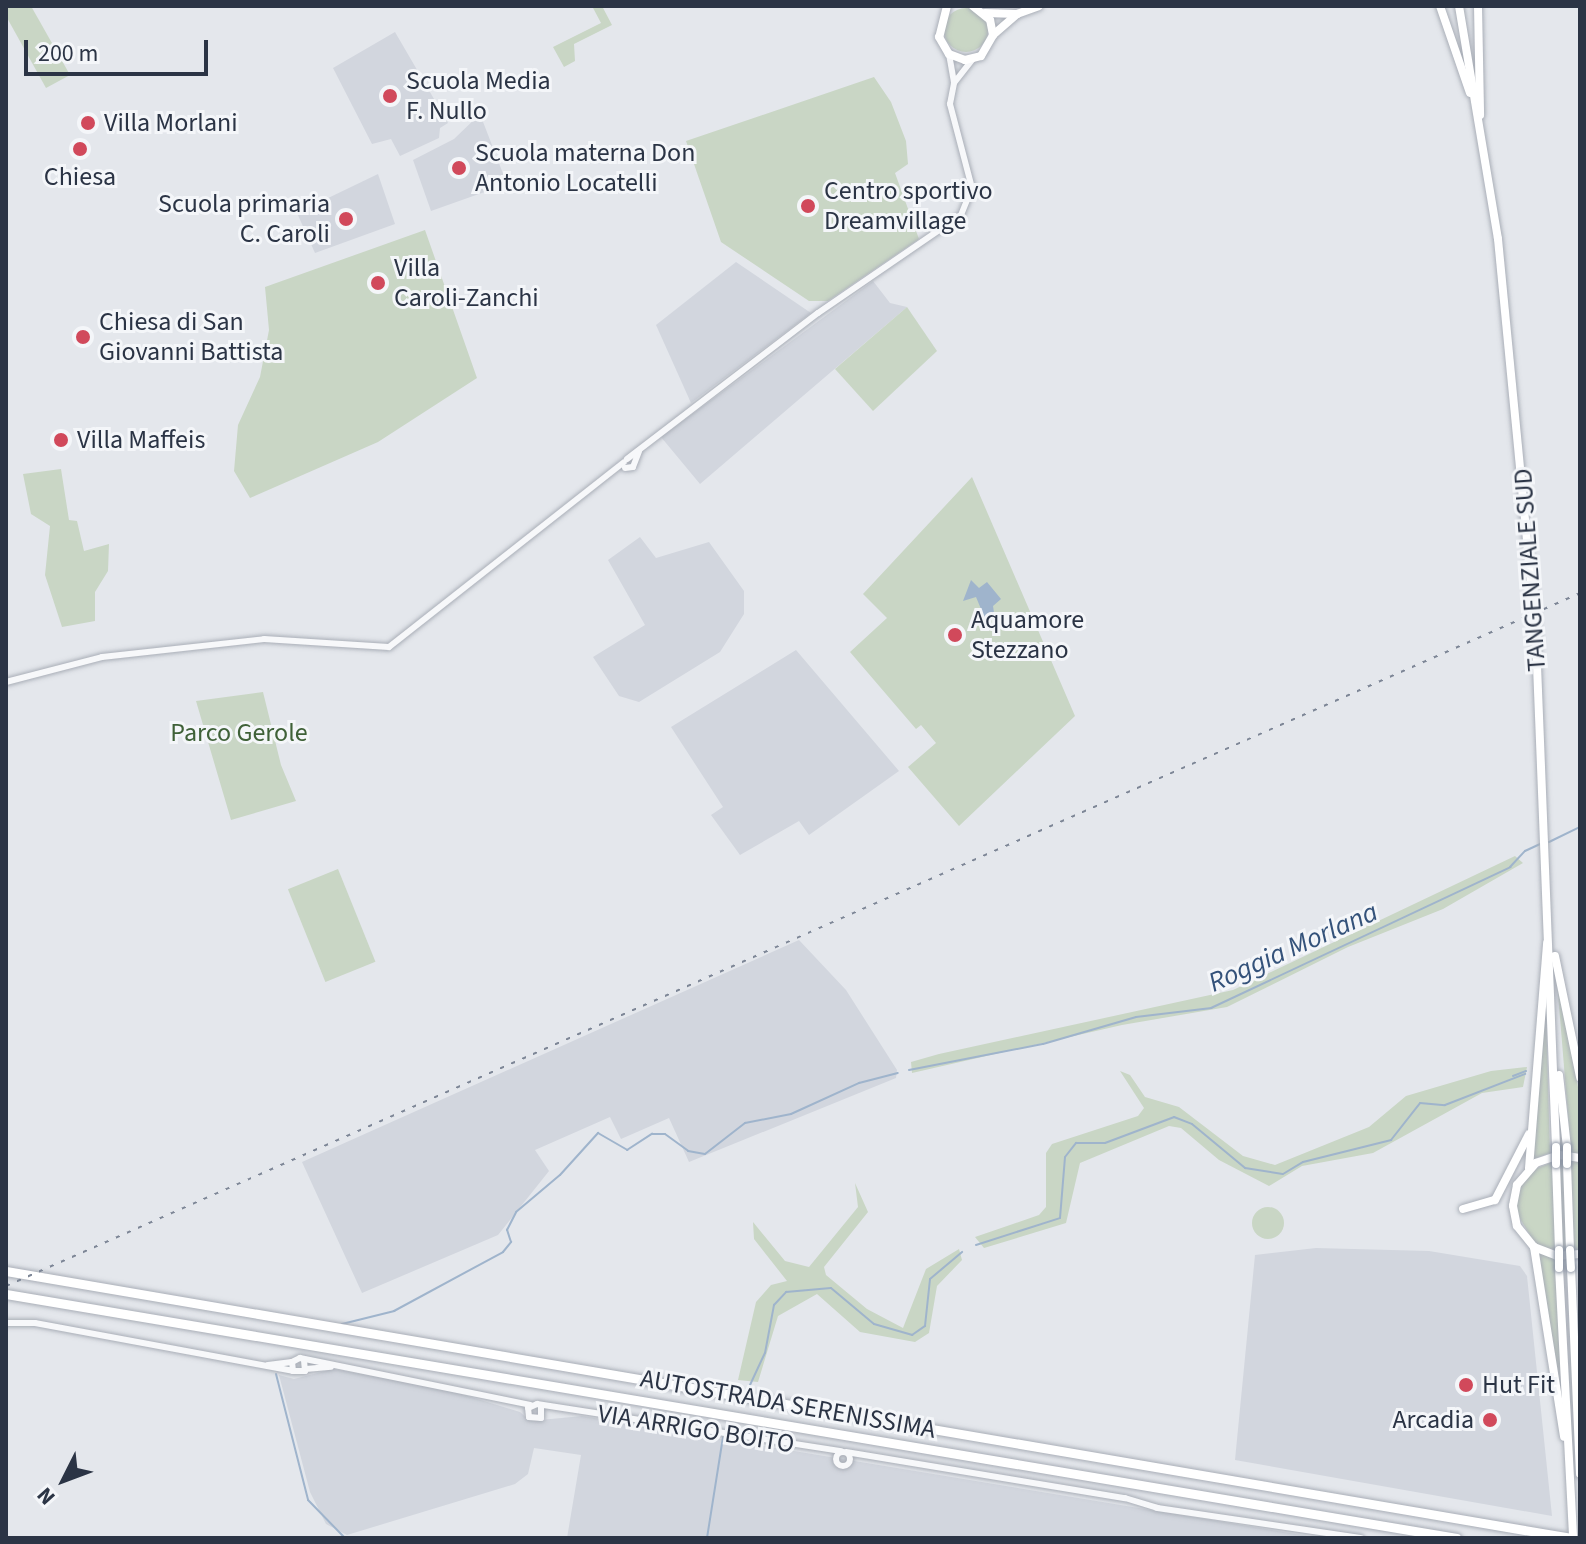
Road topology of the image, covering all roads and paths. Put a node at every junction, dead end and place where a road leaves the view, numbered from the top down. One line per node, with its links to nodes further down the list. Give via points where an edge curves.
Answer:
1 (959, 6): 7 (main road)
2 (973, 6): 8 (main road)
3 (1039, 6): 9 (main road)
4 (1440, 6): 14 (main road)
5 (1459, 6): 14 (main road)
6 (1478, 6): 14 (main road)
7 (946, 10): 11 (main road, via 939,37)
8 (985, 13): 9 (main road); 10 (main road)
9 (1017, 14): 10 (main road)
10 (993, 35): 12 (main road, via 987,50)
11 (949, 54): 12 (main road); 13 (street)
12 (973, 59): 13 (street)
13 (954, 83): 15 (street, via 951,113 972,188 961,215 818,313 389,647 275,638 102,657)
14 (1479, 120): 16 (main road, TANGENZIALE SUD, bridge, via 1515,388 1536,640)
15 (6, 682)
16 (1550, 934): 17 (main road, TANGENZIALE SUD); 18 (main road); 19 (main road)
17 (1553, 1022): 43 (main road, TANGENZIALE SUD, bridge, via 1567,1147); 44 (main road, TANGENZIALE SUD, bridge)
18 (1580, 1077)
19 (1533, 1126): 21 (main road); 22 (main road, via 1495,1200)
20 (1580, 1158): 21 (main road, via 1551,1156)
21 (1529, 1168): 23 (main road, via 1517,1185 1513,1206 1517,1226)
22 (1463, 1209)
23 (1534, 1247): 24 (main road, via 1557,1256); 44 (main road)
24 (1580, 1254)
25 (6, 1271): 47 (highway, AUTOSTRADA SERENISSIMA)
26 (6, 1294): 46 (highway, AUTOSTRADA SERENISSIMA)
27 (6, 1323): 30 (street, VIA ARRIGO BOITO, via 35,1323)
28 (304, 1360): 29 (street, VIA ARRIGO BOITO); 31 (street, VIA ARRIGO BOITO); 32 (street)
29 (292, 1362): 30 (street, VIA ARRIGO BOITO); 33 (street)
30 (257, 1365): 33 (street, VIA ARRIGO BOITO)
31 (342, 1367): 32 (street, VIA ARRIGO BOITO); 35 (street, VIA ARRIGO BOITO, via 457,1387)
32 (306, 1369): 33 (street, VIA ARRIGO BOITO)
33 (293, 1371)
34 (541, 1406): 35 (street, VIA ARRIGO BOITO); 36 (street, VIA ARRIGO BOITO); 37 (street)
35 (529, 1409): 37 (street, VIA ARRIGO BOITO, via 534,1420)
36 (568, 1410): 37 (street, VIA ARRIGO BOITO); 38 (street, VIA ARRIGO BOITO)
37 (542, 1416)
38 (823, 1450): 39 (street, VIA ARRIGO BOITO); 41 (street, VIA ARRIGO BOITO)
39 (843, 1452): 40 (street, VIA ARRIGO BOITO); 41 (street); 42 (street)
40 (867, 1458): 42 (street, VIA ARRIGO BOITO); 45 (street, VIA ARRIGO BOITO)
41 (835, 1459): 42 (street, VIA ARRIGO BOITO)
42 (847, 1465)
43 (1580, 1474)
44 (1571, 1486): 47 (main road, TANGENZIALE SUD)
45 (1361, 1538)
46 (1457, 1538)
47 (1572, 1538)

